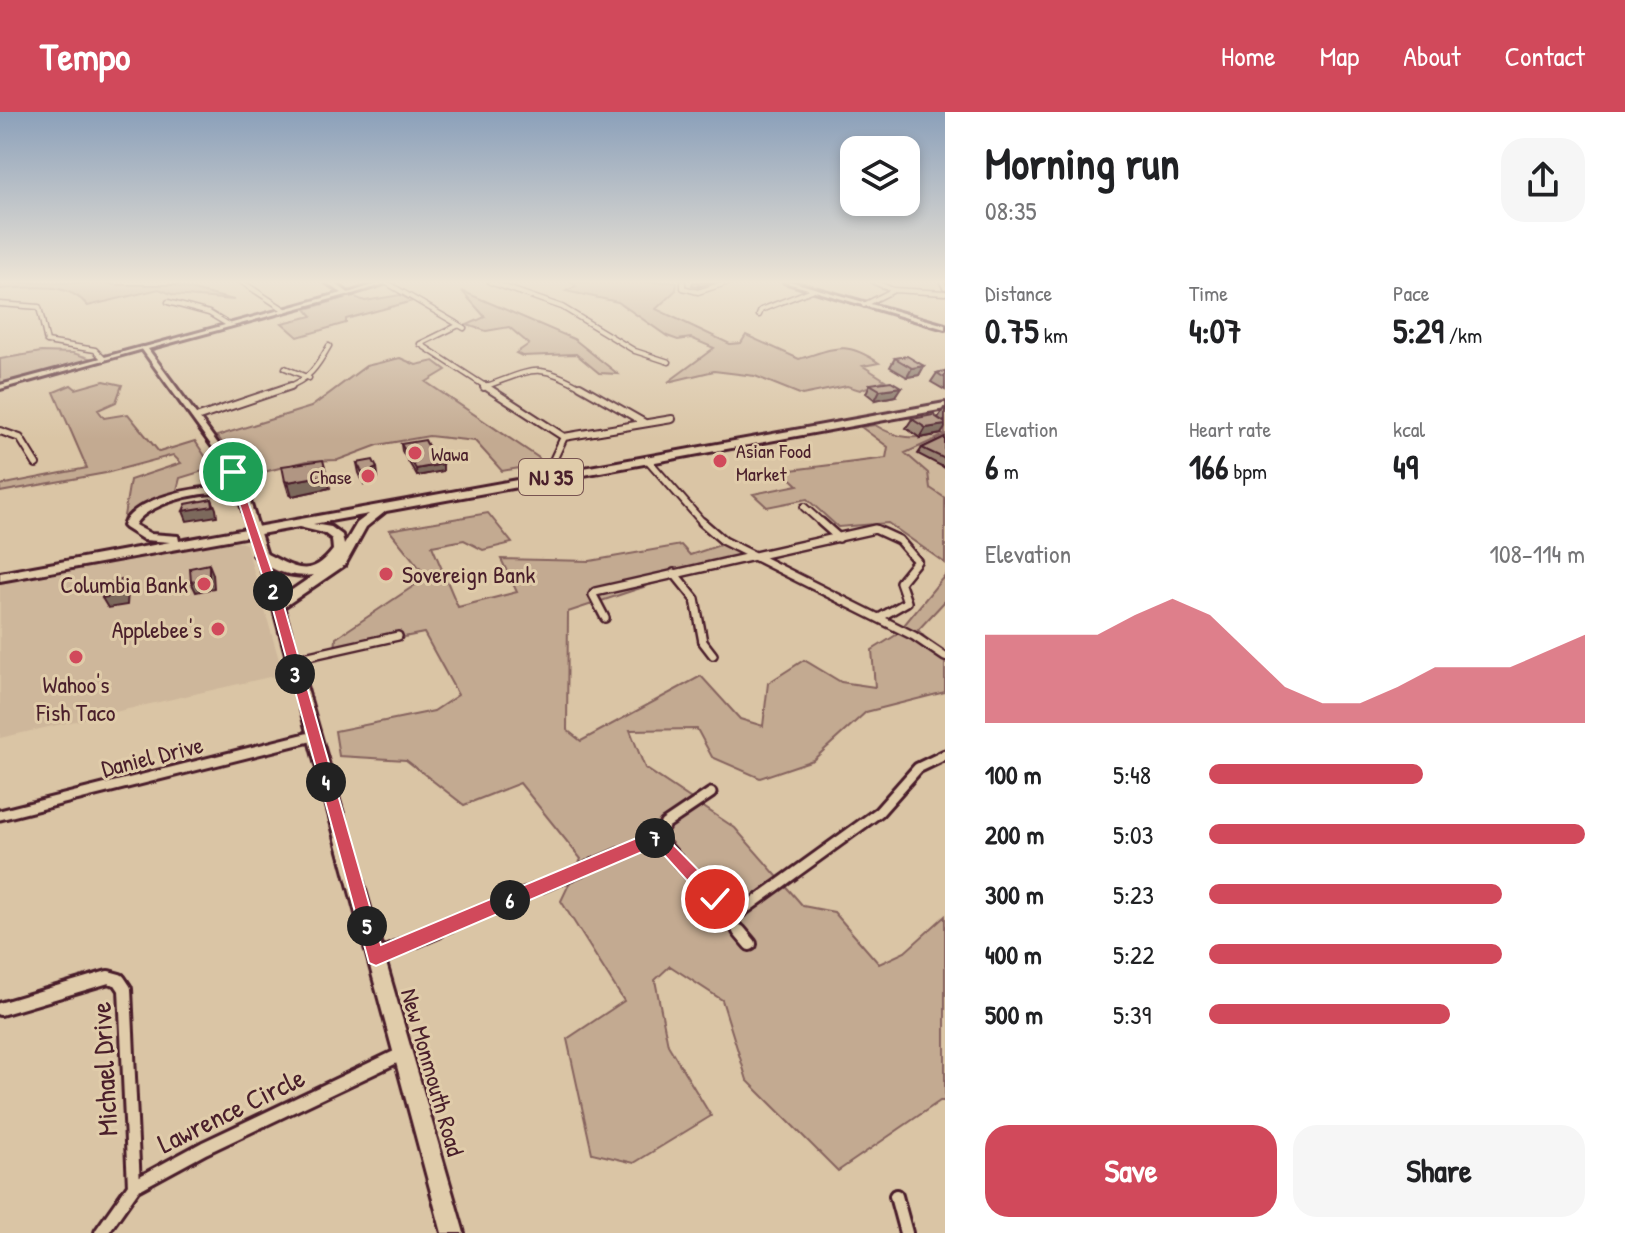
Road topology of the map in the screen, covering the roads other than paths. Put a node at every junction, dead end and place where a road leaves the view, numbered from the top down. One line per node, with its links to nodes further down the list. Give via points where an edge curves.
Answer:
1 (45, 334): 7 (street, via 47,342 95,350)
2 (195, 334): 6 (main road)
3 (442, 334): 12 (street, via 420,344)
4 (607, 334): 8 (street)
5 (329, 346): 10 (street)
6 (144, 348): 7 (street); 14 (main road, New Monmouth Road)
7 (104, 359): 11 (street)
8 (669, 362)
9 (285, 368): 10 (street)
10 (309, 378): 14 (street)
11 (0, 387)
12 (484, 387): 16 (street, via 534,369 552,370); 18 (street)
13 (945, 403): 19 (highway, NJ 35); 21 (highway, NJ 35)
14 (196, 418): 22 (main road, New Monmouth Road, via 233,472)
15 (672, 419): 16 (street)
16 (645, 423): 18 (street)
17 (0, 431): 20 (street, via 20,438)
18 (564, 437): 21 (street)
19 (647, 459): 23 (highway, NJ 35); 30 (street, via 714,534)
20 (36, 464)
21 (548, 471): 26 (highway, NJ 35)
22 (245, 502): 26 (main road, New Monmouth Road); 27 (highway, via 211,492 146,507 131,519 129,526 136,533)
23 (388, 506): 25 (highway, NJ 35); 34 (highway, via 361,525 338,564)
24 (804, 507): 28 (street)
25 (287, 525): 26 (highway, NJ 35); 29 (highway, via 332,532 339,540 336,555 323,567 299,573 275,568)
26 (251, 528): 27 (highway, NJ 35); 29 (main road, New Monmouth Road); 33 (highway, NJ 35)
27 (174, 539): 31 (highway, NJ 35)
28 (837, 539): 30 (street); 36 (street, via 881,529 915,555 917,561 900,582 907,602)
29 (260, 555): 34 (main road, New Monmouth Road)
30 (752, 556): 32 (street); 36 (street)
31 (0, 571)
32 (674, 573): 35 (street, via 593,593); 38 (street, via 695,599 703,642)
33 (0, 577)
34 (278, 606): 40 (main road, New Monmouth Road)
35 (605, 618)
36 (879, 618): 39 (street)
37 (398, 636): 40 (street)
38 (713, 655)
39 (945, 657)
40 (291, 660): 41 (main road, New Monmouth Road)
41 (314, 736): 44 (street, Daniel Drive); 48 (main road, New Monmouth Road)
42 (945, 755): 46 (street, via 918,768 879,812)
43 (711, 793): 45 (street, via 662,826)
44 (0, 815)
45 (658, 837): 46 (street); 48 (street)
46 (731, 919): 47 (street)
47 (750, 944)
48 (376, 957): 50 (main road, New Monmouth Road)
49 (0, 1009): 51 (street, Michael Drive, via 108,977 119,980 125,989)
50 (403, 1054): 51 (street, Lawrence Circle); 54 (main road, New Monmouth Road)
51 (134, 1186): 53 (street, Lawrence Circle)
52 (896, 1196): 55 (street)
53 (101, 1233)
54 (453, 1233)
55 (906, 1233)

